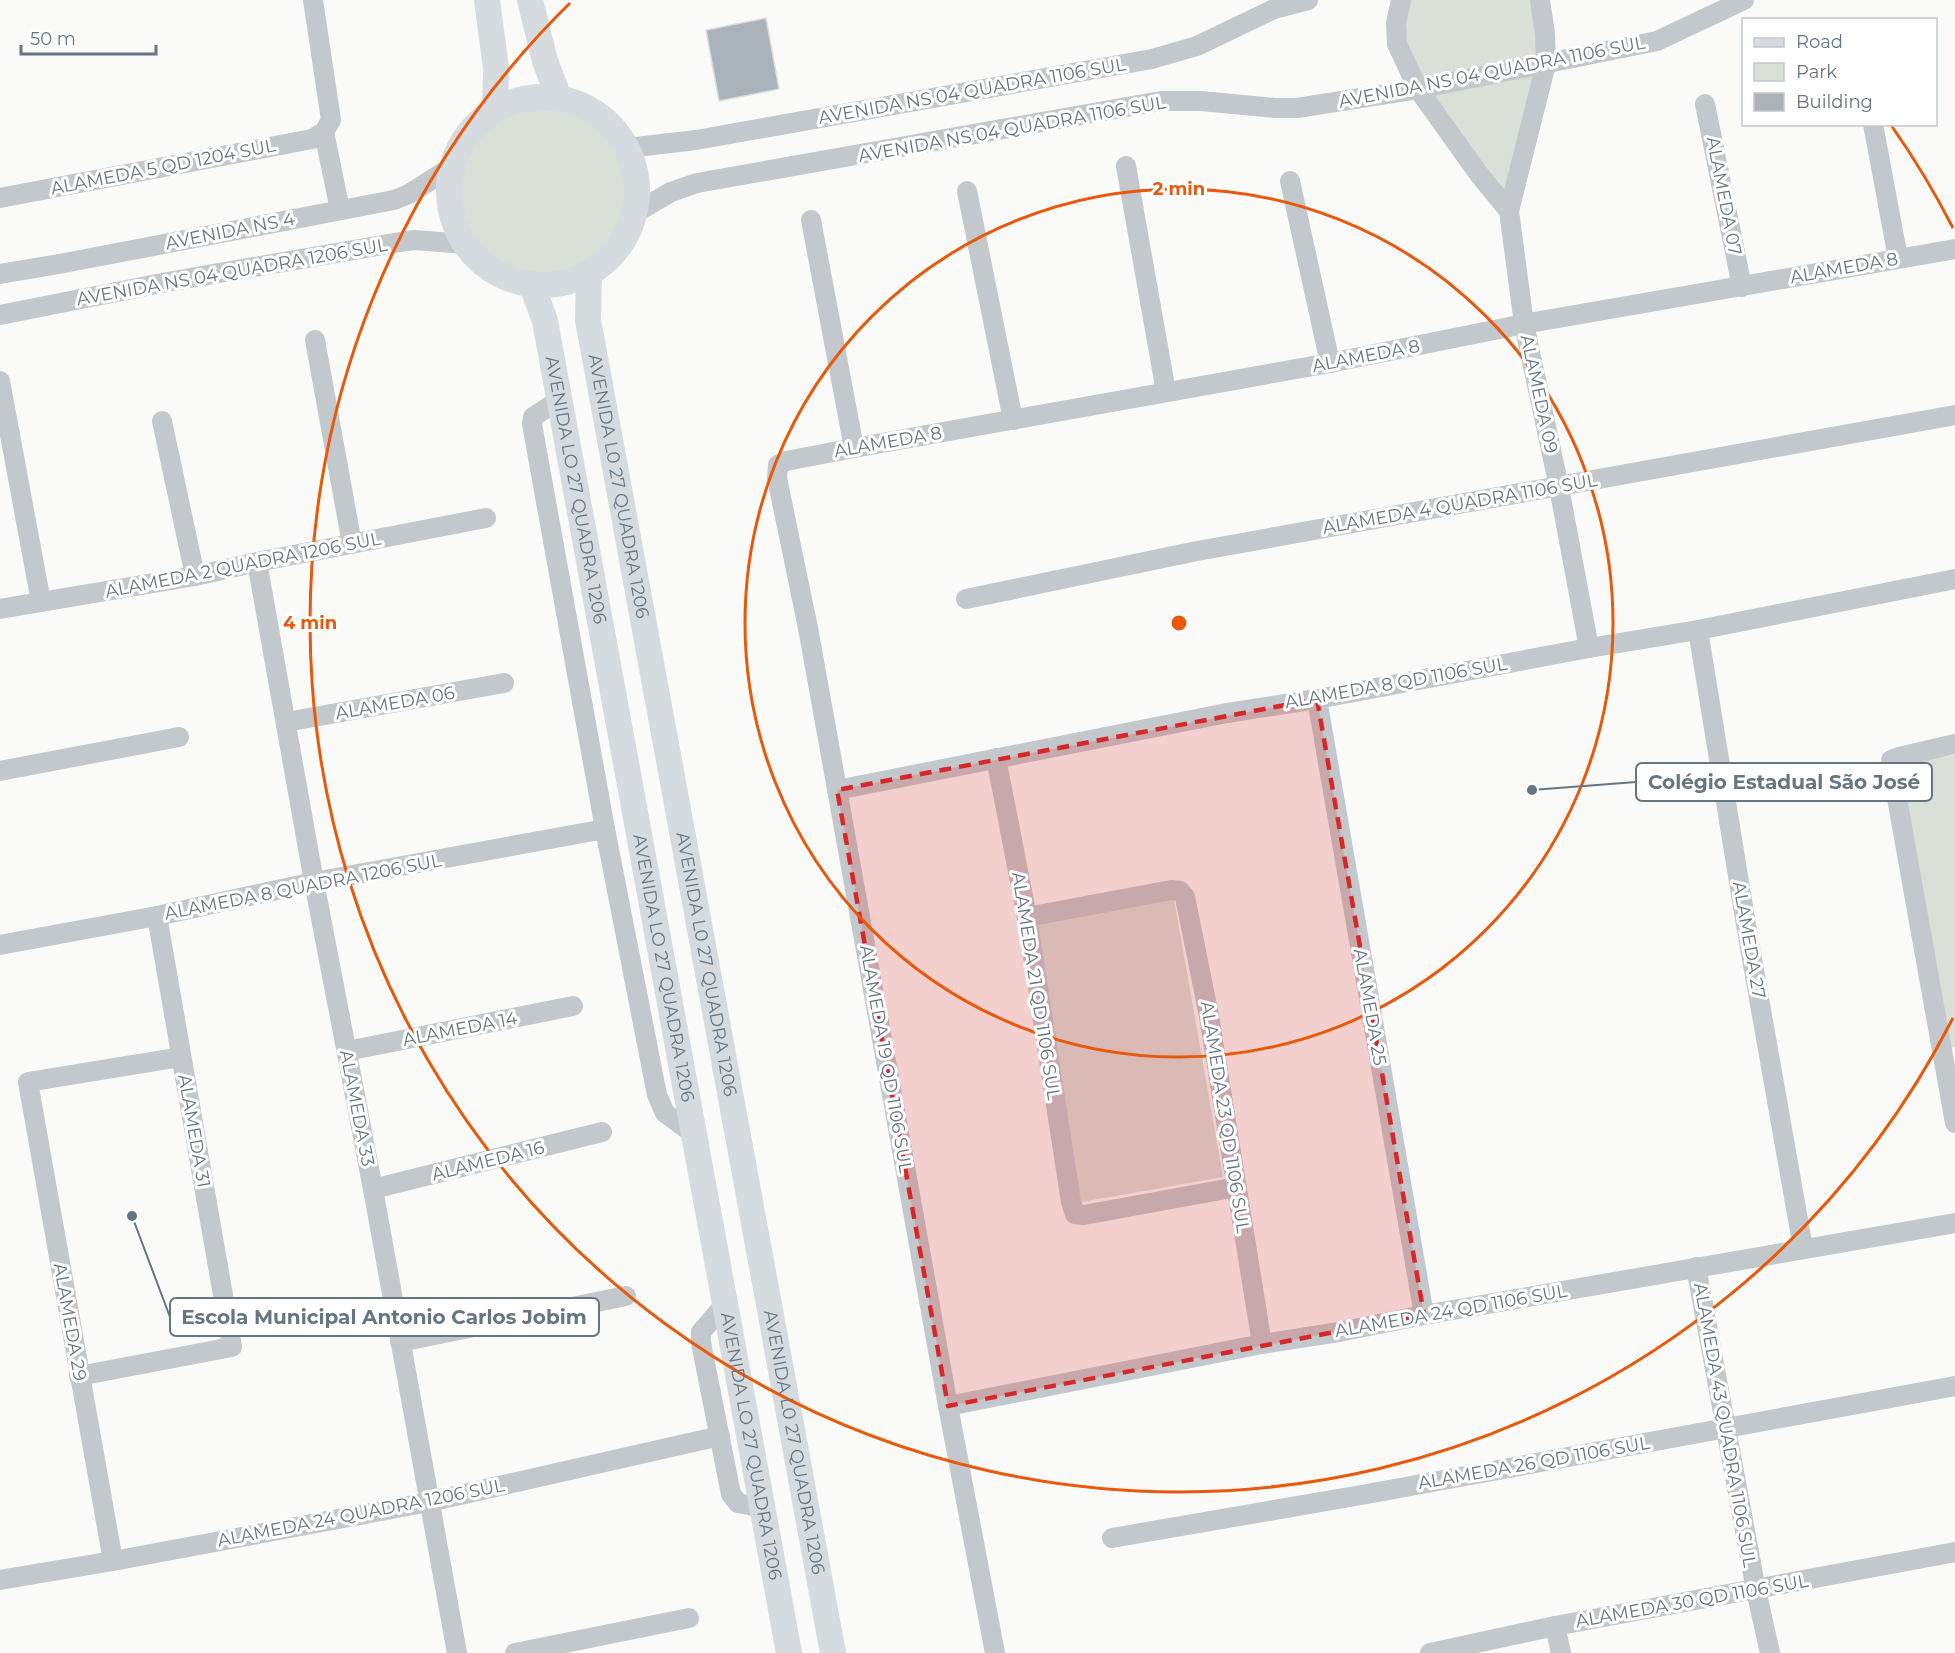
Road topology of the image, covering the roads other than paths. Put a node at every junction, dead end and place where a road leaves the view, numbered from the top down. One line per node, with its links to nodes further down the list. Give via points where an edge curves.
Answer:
1 (313, 0): 14 (street, via 331,120)
2 (487, 0): 12 (main road, via 496,68)
3 (530, 0): 10 (main road)
4 (1308, 0): 15 (street, AVENIDA NS 04 QUADRA 1106 SUL, via 1274,9 1197,46 1152,59 696,140)
5 (1401, 0): 9 (street, via 1397,44)
6 (1540, 0): 8 (street)
7 (1744, 0): 8 (street, AVENIDA NS 04 QUADRA 1106 SUL, via 1657,41)
8 (1546, 64): 9 (street, AVENIDA NS 04 QUADRA 1106 SUL); 22 (street)
9 (1418, 89): 22 (street); 23 (street, AVENIDA NS 04 QUADRA 1106 SUL, via 1297,108 1161,101 697,183 671,192)
10 (559, 98): 12 (main road, via 518,100); 15 (main road, via 591,110 612,127)
11 (1705, 104): 31 (street, ALAMEDA 07)
12 (495, 110): 16 (main road, via 476,125)
13 (1873, 126): 27 (street)
14 (324, 132): 20 (street, ALAMEDA 5 QD 1204 SUL, via 312,139); 21 (street)
15 (627, 148): 23 (main road, via 636,180)
16 (453, 166): 21 (street, AVENIDA NS 4, via 394,200); 25 (main road, via 449,186 451,207)
17 (1126, 166): 37 (street)
18 (1290, 181): 35 (street)
19 (967, 191): 40 (street)
20 (0, 198)
21 (340, 210): 29 (street, AVENIDA NS 4)
22 (1509, 211): 33 (street, ALAMEDA 09)
23 (635, 213): 28 (main road, via 618,248)
24 (812, 220): 42 (street)
25 (466, 244): 30 (main road, via 483,264 506,278); 32 (street, AVENIDA NS 04 QUADRA 1206 SUL, via 400,242)
26 (1955, 249): 27 (street, ALAMEDA 8)
27 (1898, 258): 31 (street, ALAMEDA 8)
28 (589, 273): 30 (main road, via 552,285); 106 (main road, AVENIDA L0 27 QUADRA 1206, via 588,320)
29 (0, 274)
30 (532, 285): 38 (main road, AVENIDA LO 27 QUADRA 1206, via 544,321)
31 (1742, 287): 33 (street, ALAMEDA 8)
32 (0, 315)
33 (1524, 324): 35 (street, ALAMEDA 8); 44 (street, ALAMEDA 09)
34 (315, 340): 46 (street)
35 (1330, 363): 37 (street, ALAMEDA 8)
36 (0, 381): 51 (street)
37 (1166, 392): 40 (street, ALAMEDA 8)
38 (559, 400): 57 (main road, AVENIDA LO 27 QUADRA 1206); 58 (street, via 533,417 532,424)
39 (1955, 415): 44 (street, ALAMEDA 4 QUADRA 1106 SUL)
40 (1013, 420): 42 (street, ALAMEDA 8)
41 (162, 421): 48 (street)
42 (854, 448): 43 (street, ALAMEDA 8)
43 (778, 465): 66 (street, ALAMEDA 19 QD 1106 SUL, via 777,478)
44 (1559, 487): 50 (street, ALAMEDA 4 QUADRA 1106 SUL, via 1197,551); 54 (street, ALAMEDA 09)
45 (486, 518): 46 (street, ALAMEDA 2 QUADRA 1206 SUL)
46 (352, 544): 47 (street, ALAMEDA 2 QUADRA 1206 SUL)
47 (257, 562): 48 (street, ALAMEDA 2 QUADRA 1206 SUL); 59 (street, ALAMEDA 33)
48 (195, 576): 51 (street, ALAMEDA 2 QUADRA 1206 SUL)
49 (1955, 579): 53 (street, ALAMEDA 8 QD 1106 SUL)
50 (966, 599)
51 (41, 602): 52 (street, ALAMEDA 2 QUADRA 1206 SUL)
52 (0, 609)
53 (1698, 630): 54 (street, ALAMEDA 8 QD 1106 SUL); 82 (street, ALAMEDA 27)
54 (1589, 648): 56 (street, ALAMEDA 8 QD 1106 SUL)
55 (504, 683): 59 (street, ALAMEDA 06)
56 (1317, 699): 63 (street, ALAMEDA 8 QD 1106 SUL); 86 (street, ALAMEDA 25)
57 (616, 706): 58 (street); 62 (main road, AVENIDA LO 27 QUADRA 1206)
58 (585, 714): 64 (street)
59 (286, 722): 68 (street, ALAMEDA 33)
60 (179, 737): 65 (street)
61 (1955, 744): 74 (street, via 1892,760)
62 (626, 758): 64 (street); 78 (main road, AVENIDA LO 27 QUADRA 1206)
63 (996, 758): 66 (street, ALAMEDA 8 QD 1106 SUL); 70 (street, ALAMEDA 21 QD 1106 SUL)
64 (594, 765): 67 (street)
65 (0, 771)
66 (837, 790): 91 (street, ALAMEDA 19 QD 1106 SUL)
67 (605, 828): 68 (street, ALAMEDA 8 QUADRA 1206 SUL); 78 (street, via 657,1095 665,1113)
68 (314, 882): 69 (street, ALAMEDA 8 QUADRA 1206 SUL); 73 (street, ALAMEDA 33)
69 (157, 916): 71 (street, ALAMEDA 8 QUADRA 1206 SUL); 75 (street, ALAMEDA 31)
70 (1027, 917): 79 (street, ALAMEDA 23 QD 1106 SUL, via 1171,890 1180,891 1185,897); 79 (street, ALAMEDA 21 QD 1106 SUL, via 1076,1214)
71 (0, 945)
72 (573, 1006): 73 (street, ALAMEDA 14)
73 (347, 1051): 80 (street, ALAMEDA 33)
74 (1948, 1055): 76 (street)
75 (181, 1057): 89 (street, ALAMEDA 31, via 232,1347); 89 (street, ALAMEDA 29, via 28,1082)
76 (1955, 1123)
77 (602, 1132): 80 (street, ALAMEDA 16)
78 (695, 1136): 85 (main road, AVENIDA LO 27 QUADRA 1206)
79 (1237, 1187): 88 (street, ALAMEDA 23 QD 1106 SUL)
80 (373, 1189): 87 (street, ALAMEDA 33)
81 (1955, 1223): 82 (street, ALAMEDA 24 QD 1106 SUL)
82 (1803, 1248): 83 (street, ALAMEDA 24 QD 1106 SUL)
83 (1696, 1267): 86 (street, ALAMEDA 24 QD 1106 SUL); 92 (street, ALAMEDA 43 QUADRA 1106 SUL)
84 (626, 1296): 87 (street)
85 (726, 1303): 93 (street, via 701,1332); 95 (main road, AVENIDA LO 27 QUADRA 1206)
86 (1424, 1315): 88 (street, ALAMEDA 24 QD 1106 SUL)
87 (400, 1342): 94 (street, ALAMEDA 33)
88 (1262, 1344): 91 (street, ALAMEDA 24 QD 1106 SUL)
89 (79, 1376): 98 (street, ALAMEDA 29)
90 (1955, 1386): 92 (street, ALAMEDA 26 QD 1106 SUL)
91 (948, 1406): 107 (street, ALAMEDA 19 QD 1106 SUL)
92 (1727, 1428): 96 (street, ALAMEDA 26 QD 1106 SUL); 100 (street, ALAMEDA 43 QUADRA 1106 SUL)
93 (720, 1436): 94 (street, ALAMEDA 24 QUADRA 1206 SUL); 95 (street, via 731,1494 738,1503)
94 (429, 1502): 98 (street, ALAMEDA 24 QUADRA 1206 SUL); 103 (street, ALAMEDA 33)
95 (764, 1508): 105 (main road, AVENIDA LO 27 QUADRA 1206)
96 (1112, 1538)
97 (1955, 1552): 100 (street, ALAMEDA 30 QD 1106 SUL)
98 (113, 1561): 99 (street, ALAMEDA 24 QUADRA 1206 SUL)
99 (0, 1580)
100 (1756, 1590): 102 (street, ALAMEDA 30 QD 1106 SUL); 110 (street, ALAMEDA 43 QUADRA 1106 SUL)
101 (689, 1618): 104 (street)
102 (1555, 1626): 108 (street, ALAMEDA 30 QD 1106 SUL); 109 (street)
103 (457, 1653)
104 (515, 1653)
105 (789, 1653)
106 (833, 1653)
107 (995, 1653)
108 (1430, 1653)
109 (1561, 1653)
110 (1770, 1653)

